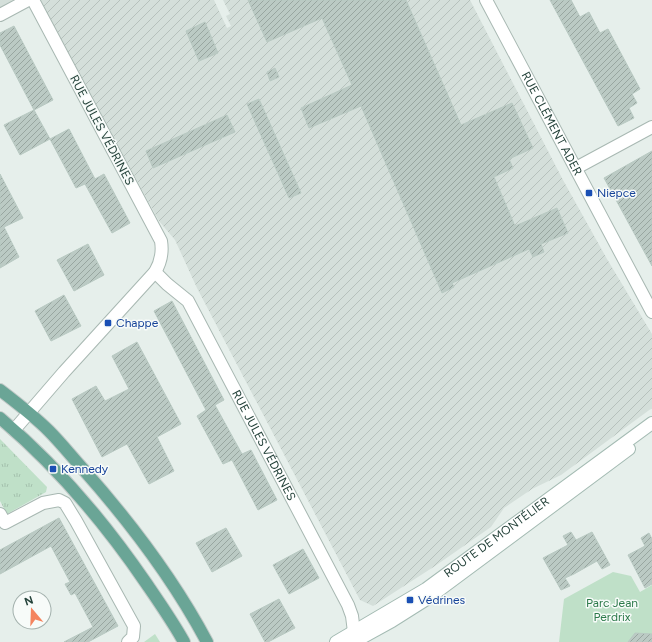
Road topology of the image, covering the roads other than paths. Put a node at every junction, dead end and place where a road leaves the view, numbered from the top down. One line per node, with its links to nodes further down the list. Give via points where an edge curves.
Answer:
1 (28, 0): 4 (street)
2 (33, 0): 7 (street, RUE JULES VÉDRINES, via 161,241 162,254)
3 (486, 0): 6 (street, RUE CLÉMENT ADER)
4 (0, 15)
5 (652, 127): 6 (street)
6 (576, 168): 8 (street, RUE CLÉMENT ADER)
7 (158, 267): 10 (street); 20 (street, RUE JULES VÉDRINES, via 167,284 188,301 345,600 352,616)
8 (652, 312)
9 (0, 390): 10 (main road)
10 (29, 413): 13 (street); 23 (main road, via 49,431 136,533 178,593)
11 (0, 418): 13 (main road)
12 (652, 423): 20 (street, ROUTE DE MONTÉLIER, via 443,577)
13 (14, 430): 15 (main road)
14 (652, 433): 20 (street, ROUTE DE MONTÉLIER, via 430,597 392,621)
15 (70, 486): 16 (street); 17 (main road)
16 (59, 500): 18 (street, via 43,503 4,523); 19 (street, via 65,503)
17 (91, 510): 19 (street); 21 (main road, via 125,552)
18 (0, 514)
19 (76, 521): 22 (street, via 134,626 133,637)
20 (354, 637): 24 (street, ROUTE DE MONTÉLIER)
21 (182, 640)
22 (128, 642)
23 (207, 642)
24 (336, 642)

